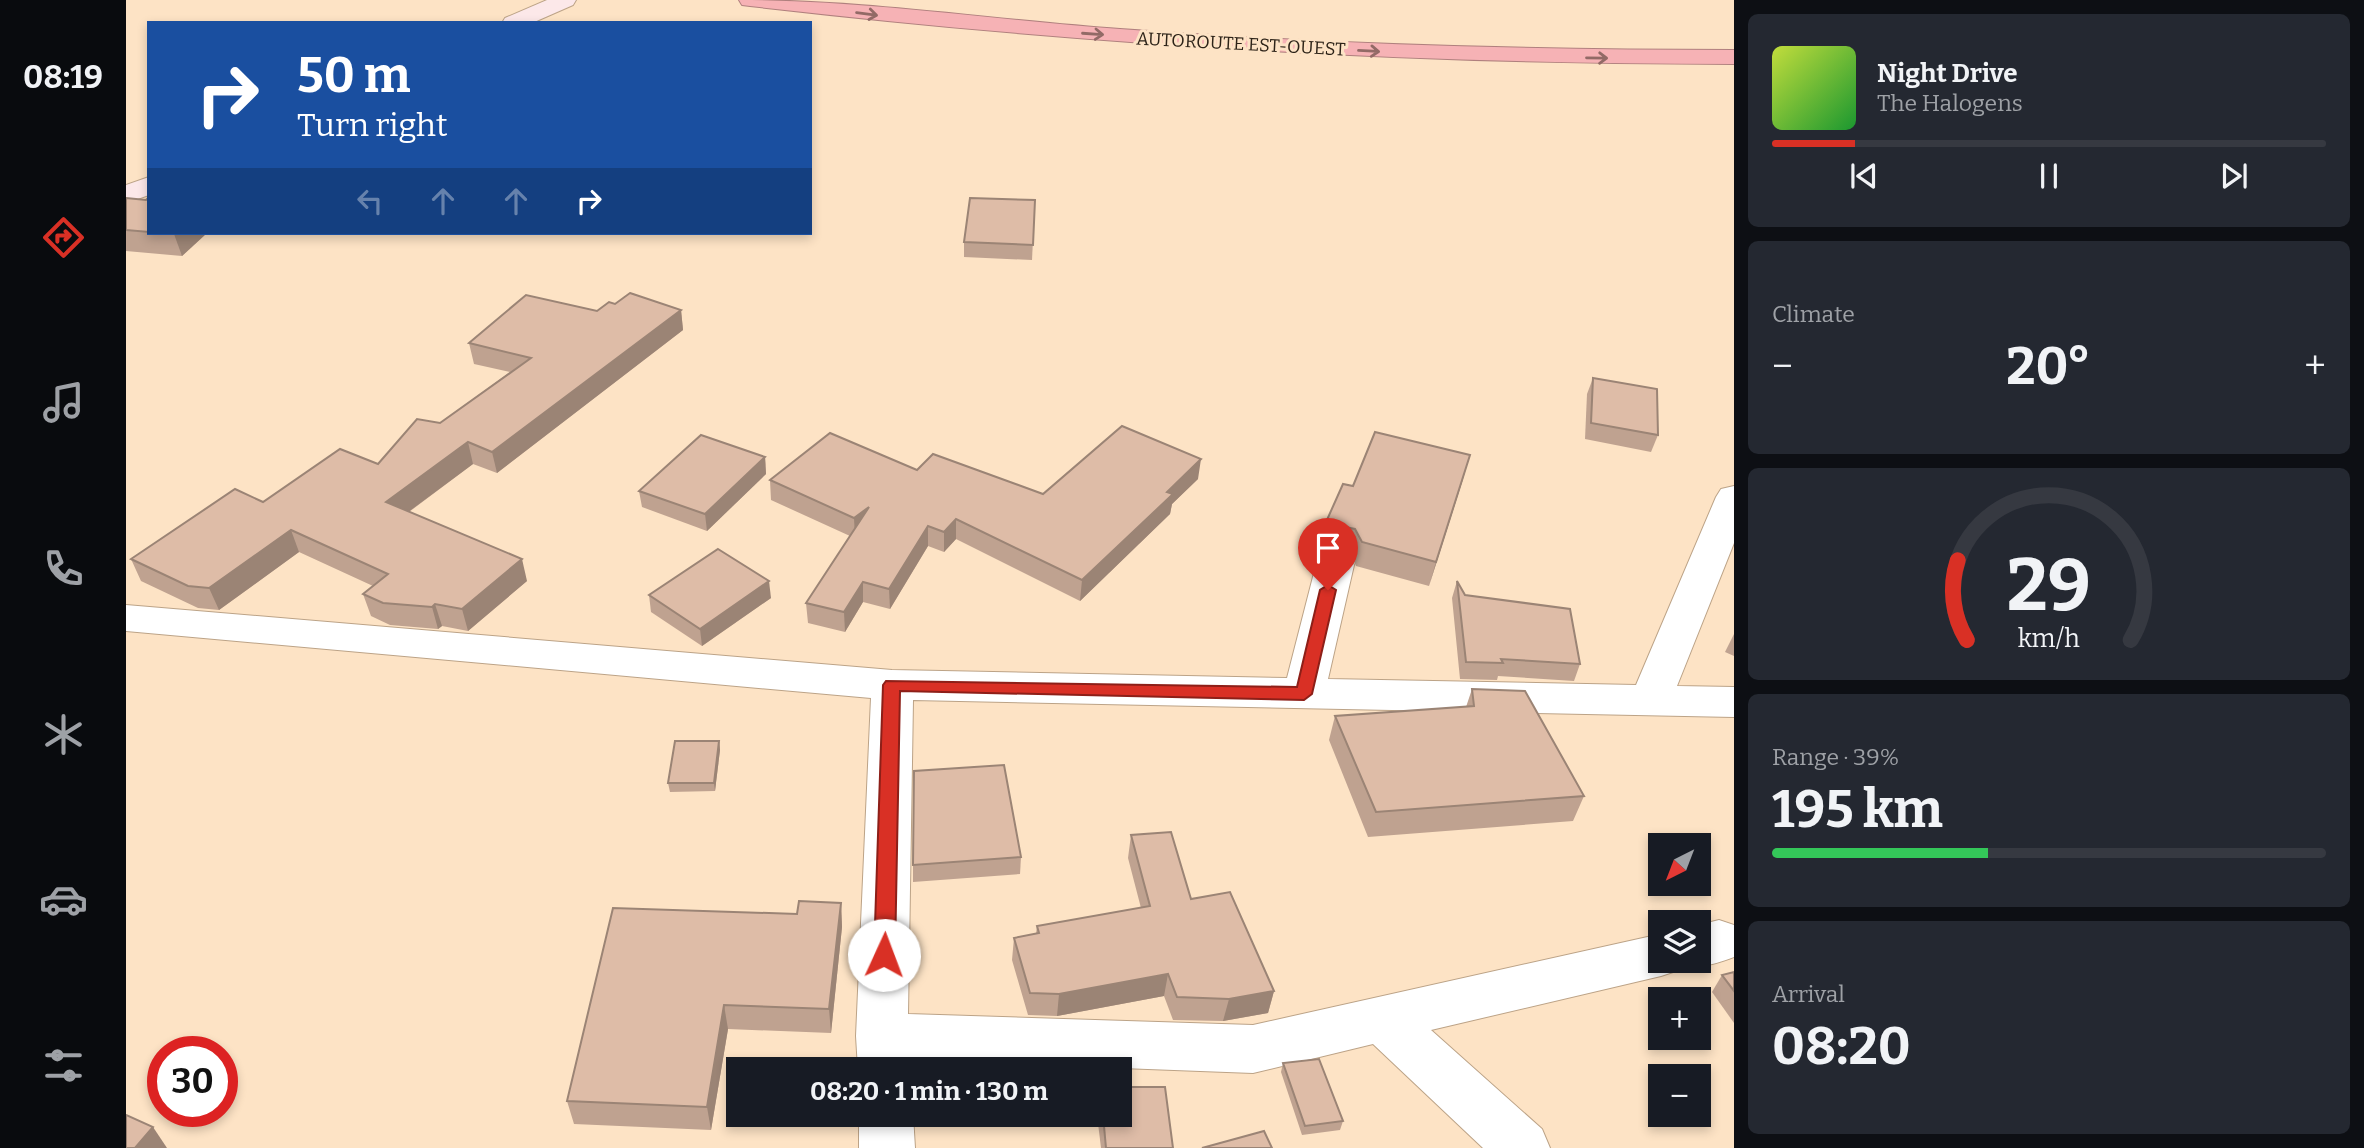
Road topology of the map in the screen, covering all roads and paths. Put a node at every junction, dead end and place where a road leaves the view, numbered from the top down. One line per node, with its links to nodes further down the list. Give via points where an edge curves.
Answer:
1 (565, 0): 4 (main road)
2 (750, 0): 8 (highway, AUTOROUTE EST-OUEST, one-way to 8, via 1012,28 1297,47 1435,54)
3 (931, 0): 5 (highway, AUTOROUTE EST-OUEST, via 1212,22)
4 (518, 21)
5 (1462, 32)
6 (1502, 33): 7 (highway)
7 (1542, 34)
8 (1734, 57)
9 (147, 186): 10 (main road)
10 (126, 195)
11 (1734, 497): 16 (street)
12 (1335, 565): 15 (street)
13 (126, 618): 14 (street)
14 (892, 685): 15 (street); 20 (street)
15 (1304, 694): 16 (street)
16 (1650, 701): 17 (street)
17 (1726, 709)
18 (1648, 958): 19 (street)
19 (1382, 1019): 20 (street, via 1253,1049); 23 (street)
20 (883, 1053)
21 (886, 1127): 22 (street)
22 (887, 1148)
23 (1522, 1148)

